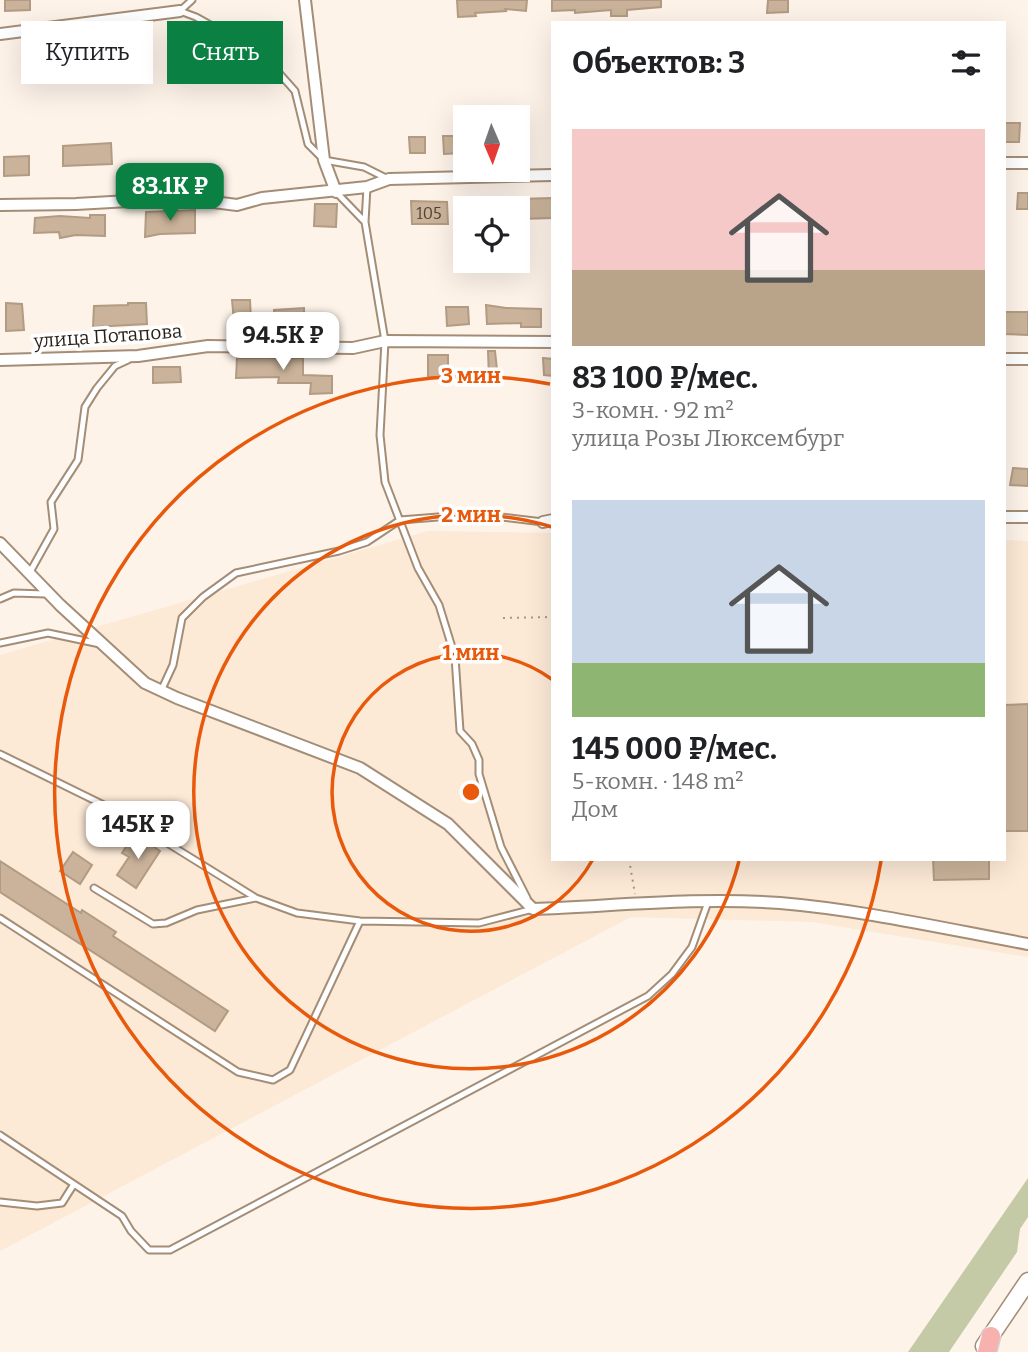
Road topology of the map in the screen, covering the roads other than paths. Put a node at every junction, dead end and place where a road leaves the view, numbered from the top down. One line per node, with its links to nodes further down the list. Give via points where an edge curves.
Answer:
1 (192, 0): 3 (lane)
2 (305, 0): 5 (street)
3 (180, 11): 4 (street); 5 (lane, via 262,54 295,92 308,144)
4 (0, 34)
5 (324, 160): 9 (lane, via 364,167); 11 (street)
6 (1006, 163): 7 (street)
7 (1028, 163)
8 (551, 175): 9 (street)
9 (389, 179): 10 (street)
10 (367, 187): 11 (street); 13 (lane)
11 (336, 192): 12 (street, via 262,198 237,205 182,198); 13 (lane)
12 (0, 205)
13 (365, 222): 14 (lane)
14 (385, 341): 15 (street, улица Потапова); 16 (street, улица Потапова, via 353,348 208,346); 22 (lane, via 380,435 385,482)
15 (551, 342)
16 (138, 356): 19 (street, улица Потапова); 25 (lane, via 115,366 85,407 78,460 51,502 54,529)
17 (1006, 359): 18 (street)
18 (1028, 359)
19 (0, 360)
20 (1006, 517): 21 (street)
21 (1028, 517)
22 (400, 520): 23 (lane, via 476,514); 30 (lane, via 367,542 236,573 182,618 173,665); 35 (lane, via 418,568 439,605 455,657 460,731 479,760 501,847)
23 (548, 521)
24 (0, 543): 25 (street)
25 (29, 573): 26 (street)
26 (49, 594): 27 (lane, via 14,593); 29 (street)
27 (0, 599)
28 (0, 643): 29 (lane, via 48,633)
29 (103, 645): 30 (street, via 145,683)
30 (161, 691): 35 (street, via 360,768 448,824)
31 (0, 754): 33 (lane, via 114,810)
32 (94, 888): 33 (lane, via 153,924)
33 (256, 898): 37 (lane, via 297,913)
34 (708, 902): 35 (street); 38 (street, via 837,909); 40 (lane, via 692,947 648,996 170,1250 149,1250 122,1216)
35 (533, 909): 37 (lane, via 480,923)
36 (0, 918): 37 (lane, via 238,1072 273,1080 289,1070)
37 (360, 921)
38 (1028, 944)
39 (0, 1135): 40 (lane)
40 (74, 1184): 41 (lane, via 62,1203)
41 (0, 1202)
42 (1028, 1281): 43 (main road)
43 (989, 1344): 44 (main road)
44 (980, 1352)

